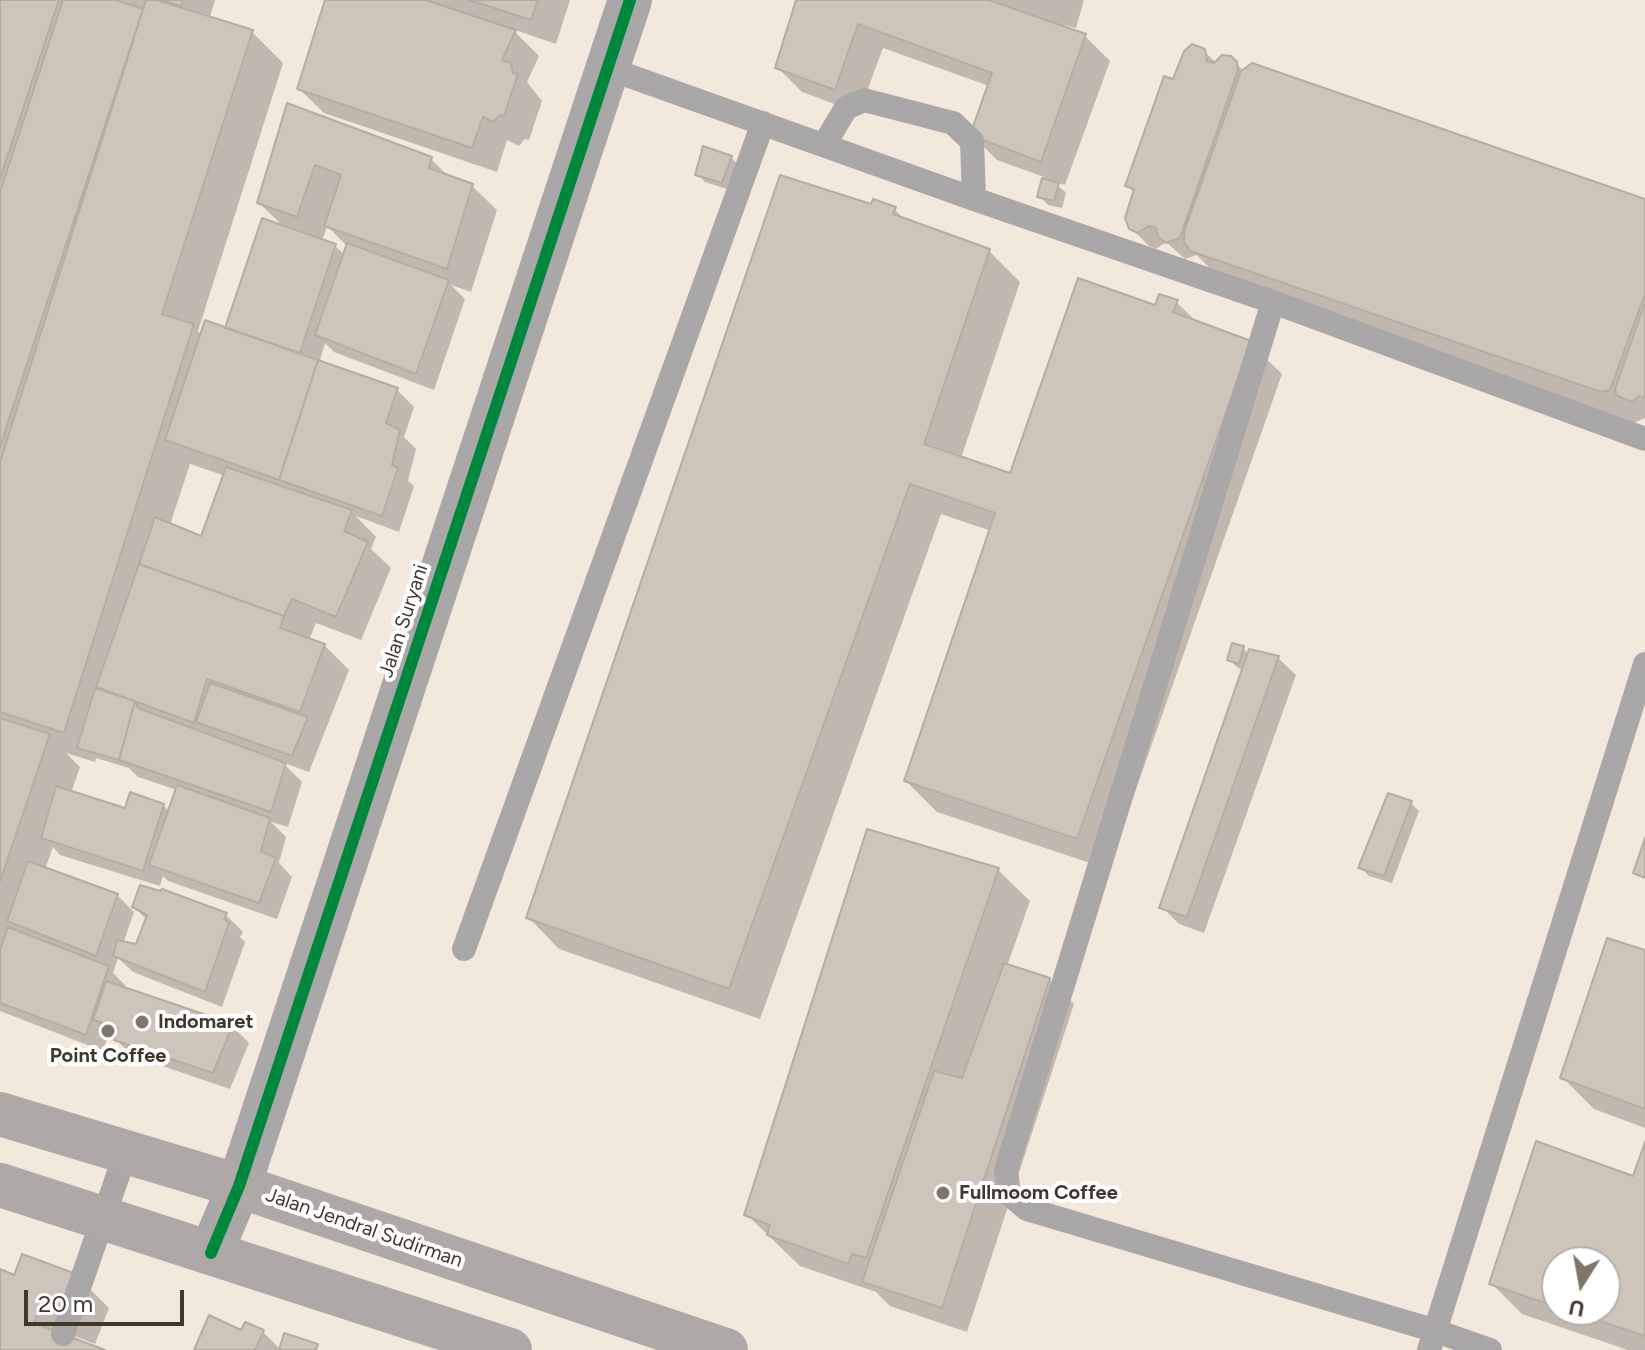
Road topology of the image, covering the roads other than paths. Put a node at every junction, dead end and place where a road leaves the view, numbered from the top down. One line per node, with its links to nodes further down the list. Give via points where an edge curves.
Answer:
1 (630, 0): 2 (street, Jalan Suryani)
2 (607, 68): 3 (lane); 14 (street, Jalan Suryani)
3 (763, 123): 4 (lane); 10 (lane)
4 (824, 145): 5 (lane); 5 (lane, via 846,108 864,100 953,123 972,141)
5 (974, 199): 6 (lane)
6 (1273, 302): 7 (lane); 18 (lane, via 1006,1170 1009,1194 1027,1209)
7 (1645, 439)
8 (1645, 664): 9 (lane)
9 (1639, 699): 18 (lane)
10 (464, 949)
11 (0, 1114): 12 (main road, Jalan Jendral Sudirman)
12 (126, 1152): 14 (main road, Jalan Jendral Sudirman); 15 (lane)
13 (0, 1185): 15 (main road)
14 (239, 1186): 16 (street, Jalan Suryani); 20 (main road, Jalan Jendral Sudirman)
15 (103, 1218): 16 (main road); 17 (lane)
16 (211, 1253): 19 (main road)
17 (63, 1334)
18 (1432, 1340): 21 (lane)
19 (510, 1350)
20 (726, 1350)
21 (1490, 1350)

